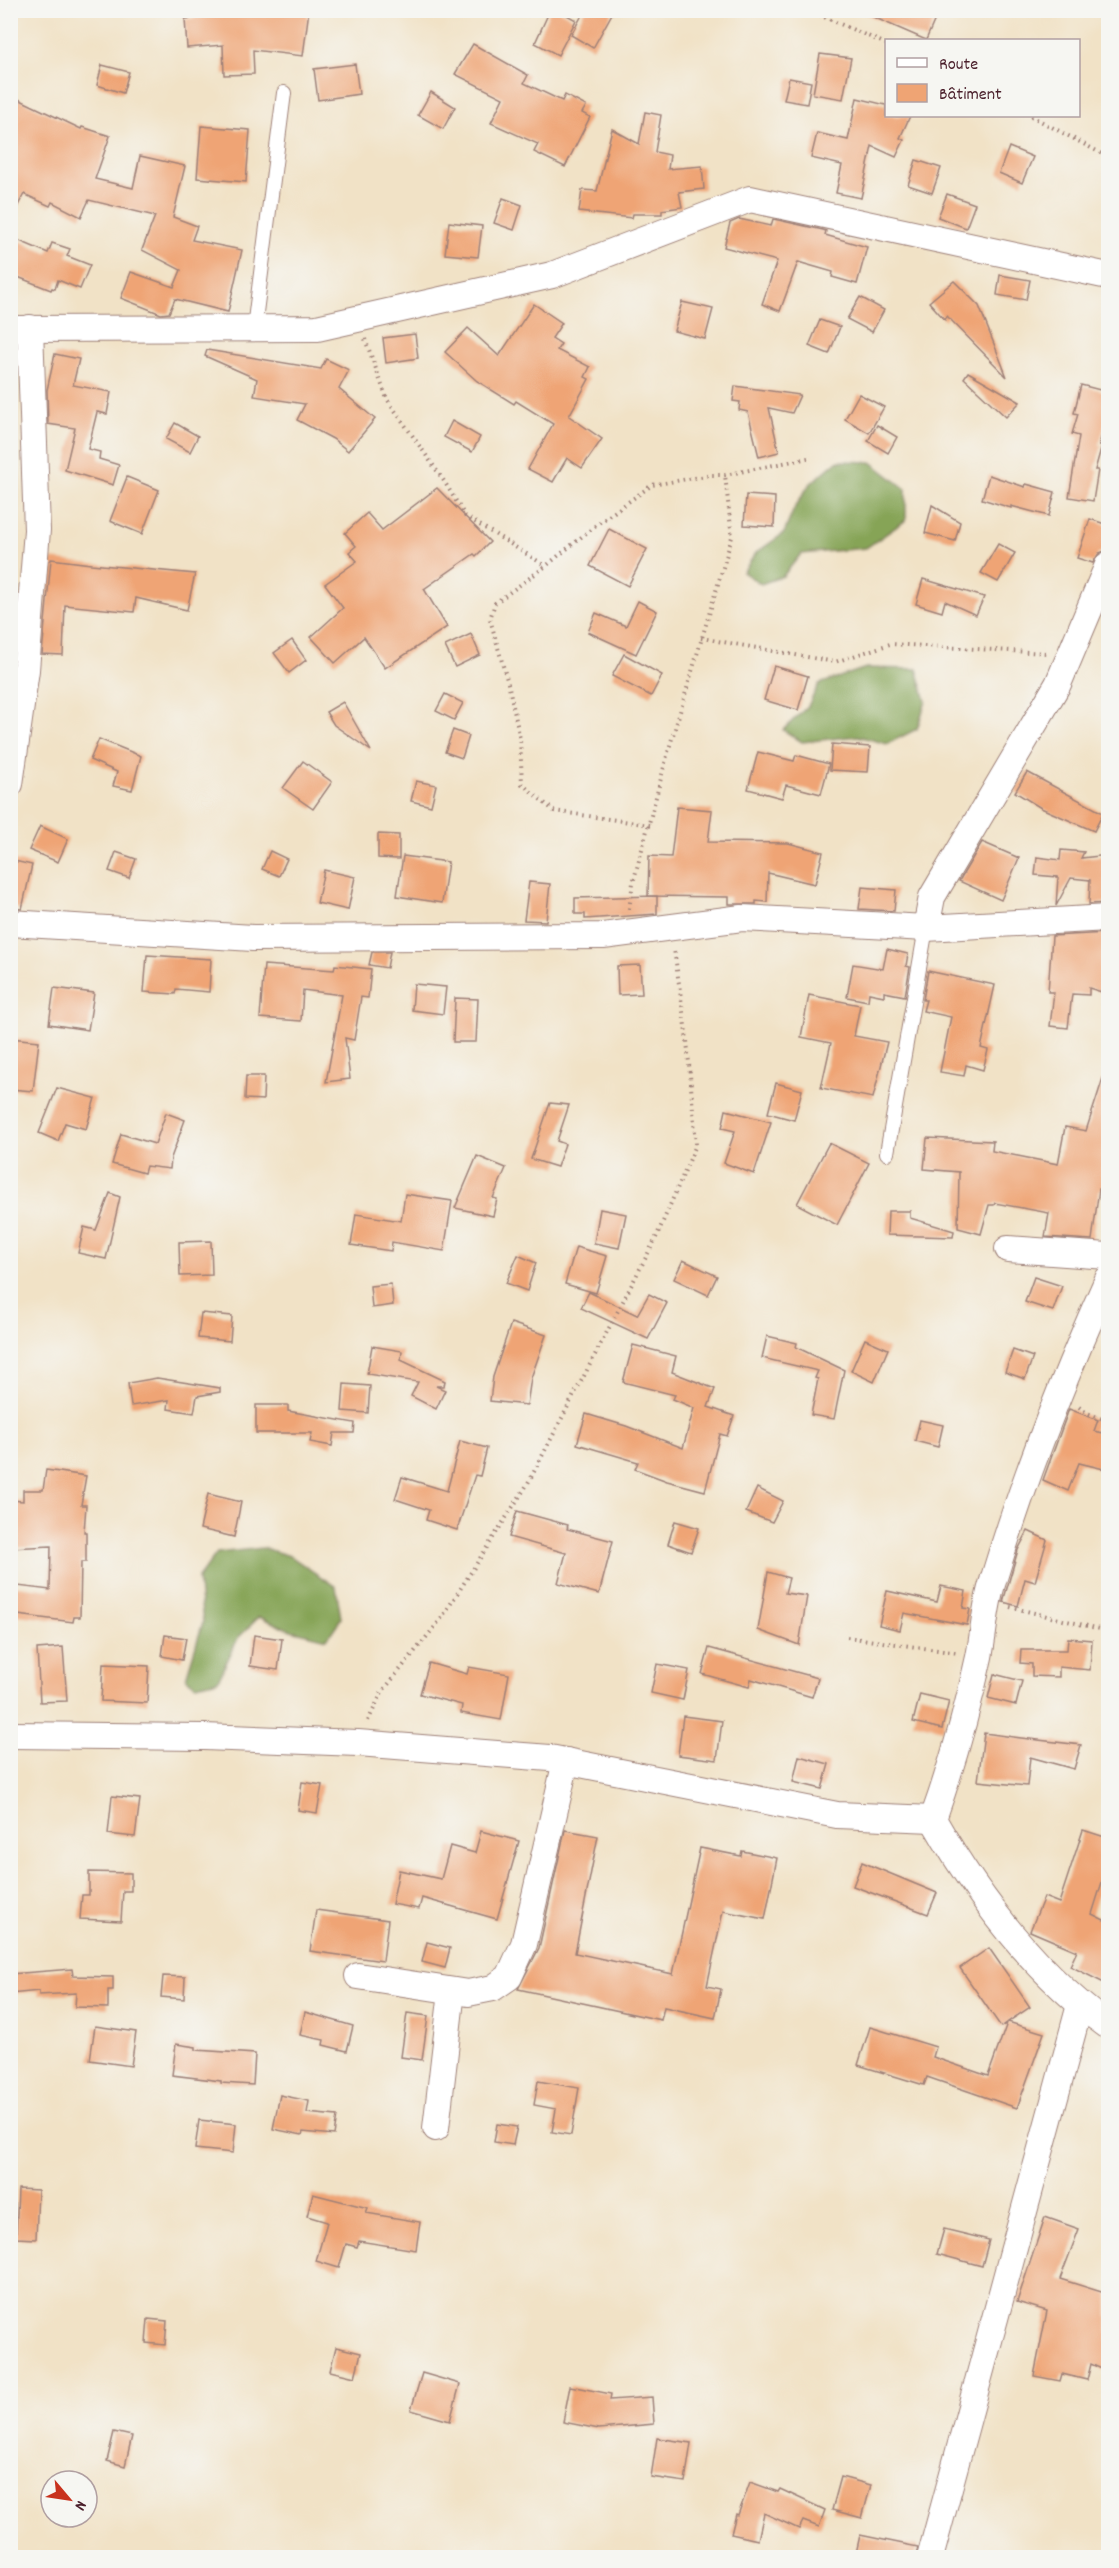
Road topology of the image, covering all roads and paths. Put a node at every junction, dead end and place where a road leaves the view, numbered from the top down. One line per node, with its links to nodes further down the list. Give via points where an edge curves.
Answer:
1 (808, 10): 2 (path)
2 (885, 44)
3 (284, 93): 8 (lane)
4 (1033, 117): 5 (path)
5 (1108, 157)
6 (1108, 276): 7 (street, via 750,199 552,275)
7 (357, 319): 8 (street, via 317,328); 13 (path, via 387,399 465,516)
8 (254, 328): 9 (street)
9 (20, 329): 16 (street, via 38,530 26,670)
10 (808, 458): 11 (path)
11 (725, 475): 13 (path, via 652,485); 14 (path, via 732,537)
12 (1108, 565): 15 (street)
13 (546, 566): 17 (path, via 495,603 490,619 520,739 522,784 554,811)
14 (701, 638): 15 (path, via 834,662 890,644); 17 (path)
15 (1071, 654): 21 (street, via 1058,684 932,897)
16 (10, 784)
17 (650, 825): 22 (path, via 633,883)
18 (1108, 918): 21 (street)
19 (10, 923): 22 (street, via 253,938)
20 (671, 927): 21 (street, via 742,918); 22 (street); 34 (path, via 687,1040 696,1145 655,1240 527,1485 441,1619 382,1692)
21 (926, 928): 23 (lane)
22 (626, 933)
23 (887, 1153)
24 (1008, 1249): 25 (street)
25 (1108, 1256)
26 (1108, 1279): 27 (street)
27 (1059, 1392): 28 (path, via 1087,1413); 29 (street, via 1026,1480)
28 (1108, 1420)
29 (989, 1601): 30 (path); 32 (street)
30 (1108, 1631)
31 (847, 1638): 32 (path)
32 (979, 1656): 36 (street, via 953,1761)
33 (10, 1735): 34 (street)
34 (358, 1743): 35 (street)
35 (566, 1761): 36 (street, via 837,1815); 38 (street, via 524,1944 509,1977 493,1988 468,1993)
36 (933, 1819): 39 (street, via 959,1864 1030,1958)
37 (358, 1976): 38 (street)
38 (452, 1991): 41 (street)
39 (1080, 2005): 40 (street); 42 (street)
40 (1108, 2026)
41 (436, 2128)
42 (930, 2558)

